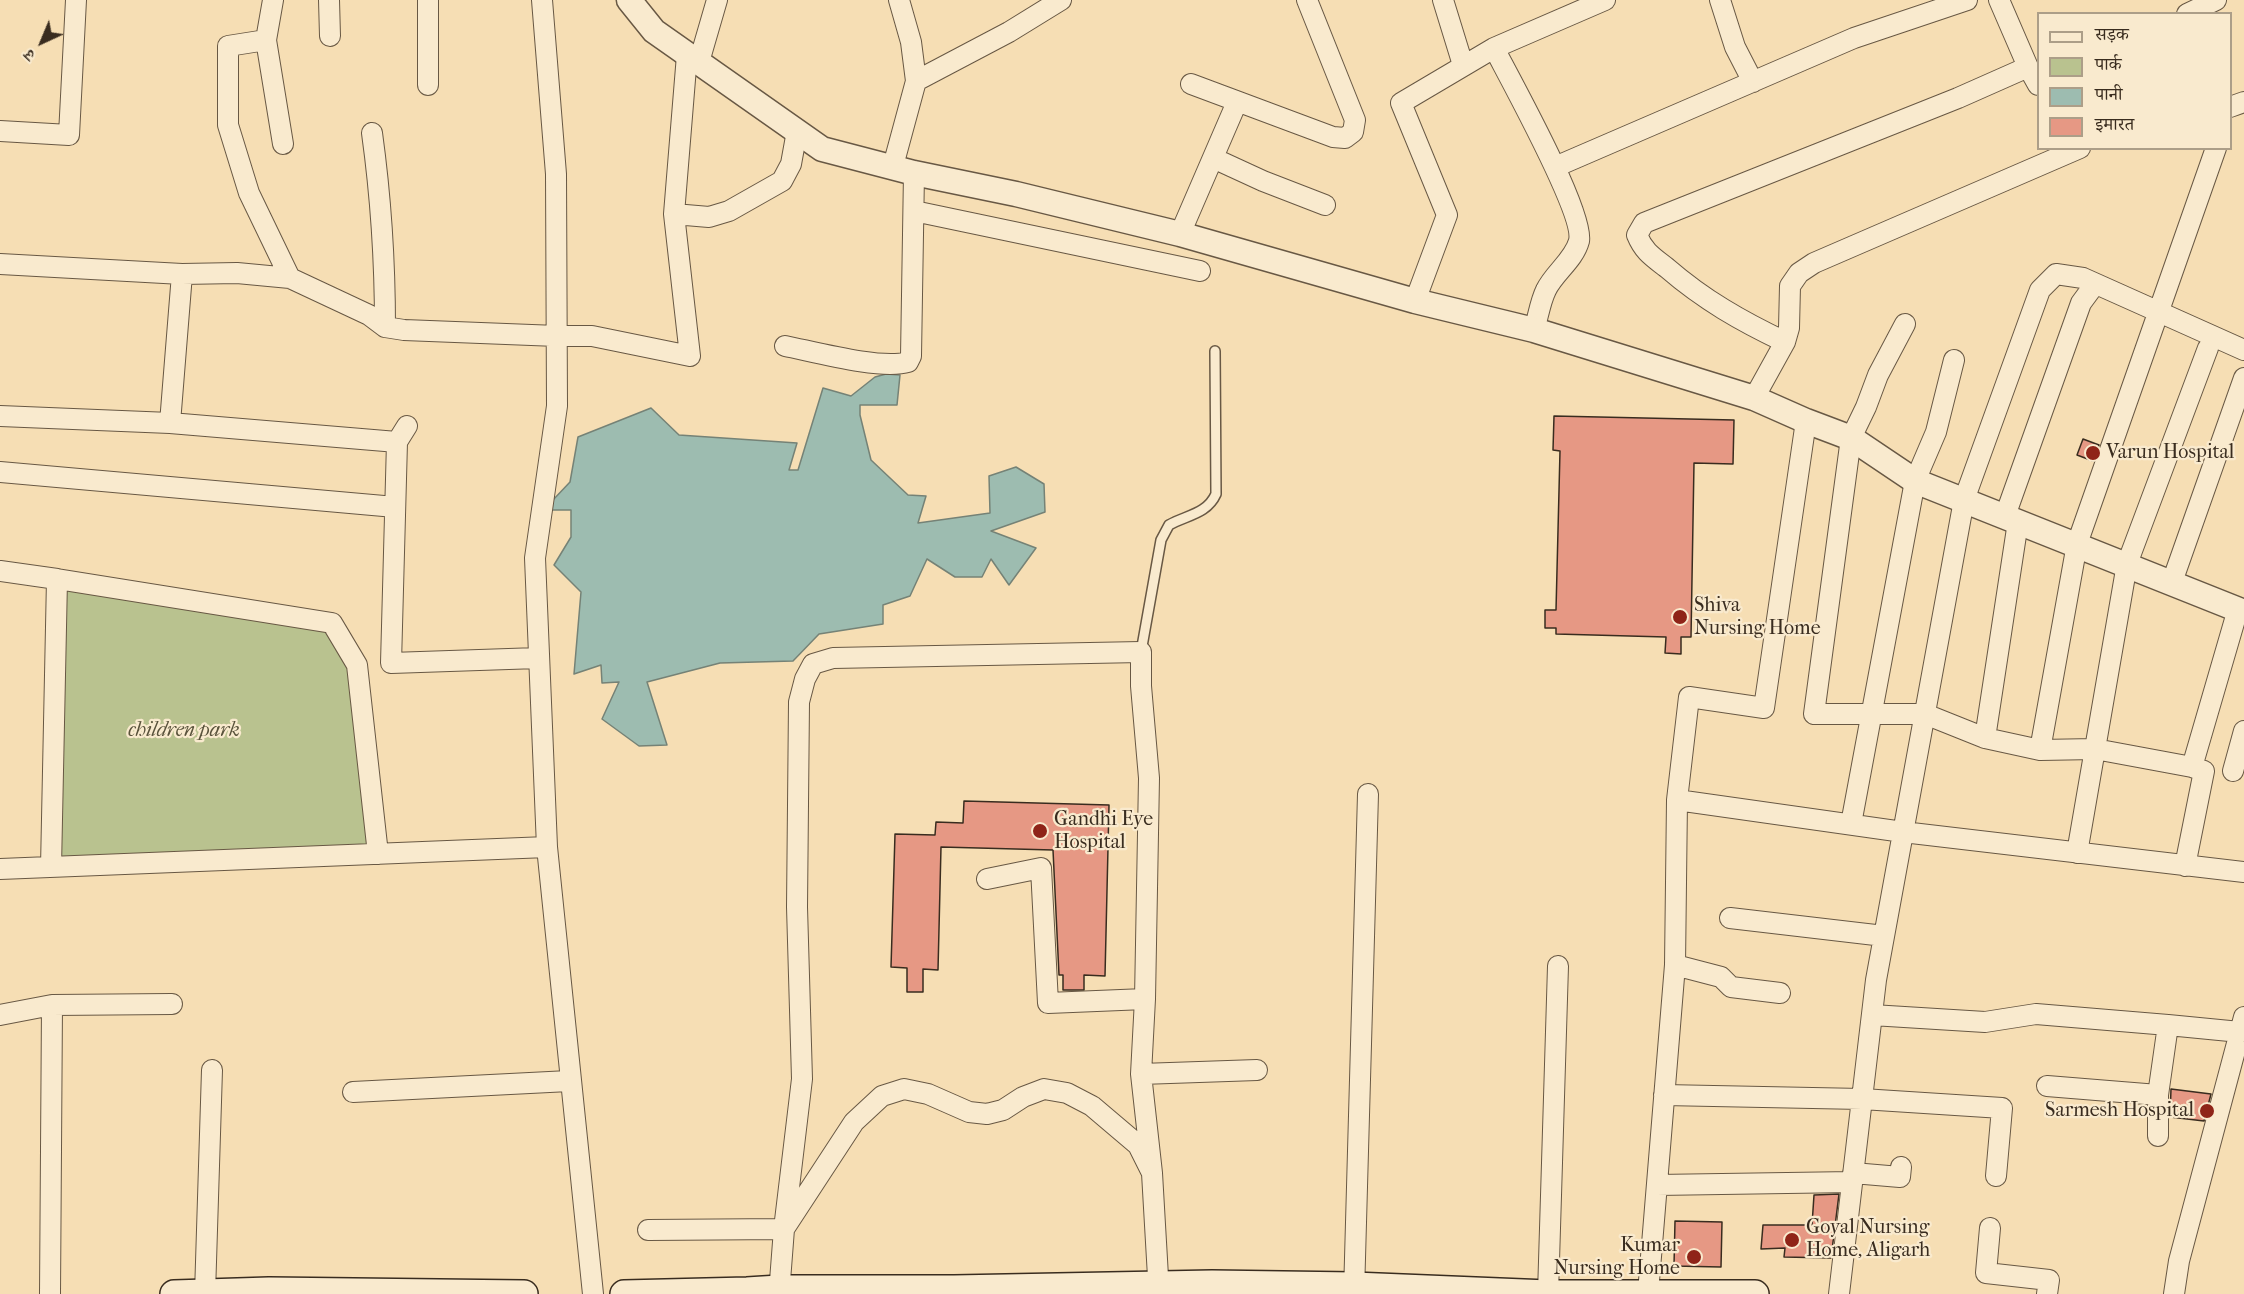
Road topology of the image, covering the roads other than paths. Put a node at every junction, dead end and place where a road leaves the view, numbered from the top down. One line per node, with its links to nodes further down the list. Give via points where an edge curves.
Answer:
1 (76, 0): 29 (street, via 69,135)
2 (273, 0): 19 (street)
3 (329, 0): 18 (street)
4 (428, 0): 27 (street)
5 (543, 0): 52 (street, via 556,174)
6 (629, 0): 21 (street, via 654,31)
7 (717, 0): 21 (street)
8 (899, 0): 24 (street, via 911,42)
9 (1061, 0): 24 (street, via 1010,32)
10 (1307, 0): 28 (street, via 1351,106 1353,132 1345,138 1333,137)
11 (1443, 0): 22 (street)
12 (1605, 0): 20 (street)
13 (1720, 0): 25 (street)
14 (1967, 0): 25 (street, via 1854,38)
15 (1999, 0): 23 (street)
16 (2216, 0): 17 (street)
17 (2191, 12)
18 (330, 36)
19 (266, 40): 32 (street); 45 (street, via 228,46 228,125 249,193)
20 (1494, 48): 22 (street); 36 (street)
21 (693, 58): 30 (street); 40 (street)
22 (1463, 66): 47 (street, via 1401,104 1447,215)
23 (2035, 79): 53 (street, via 1947,102 1644,223 1637,235 1642,247 1692,289 1735,318)
24 (915, 81): 37 (street)
25 (1753, 82): 36 (street)
26 (1191, 84): 28 (street)
27 (428, 85)
28 (1237, 102): 35 (street)
29 (0, 131)
30 (796, 131): 37 (street, via 822,149); 40 (street, via 791,164 782,181 729,211 709,217)
31 (372, 133): 50 (street, via 380,190)
32 (282, 144)
33 (2074, 150): 53 (street, via 1814,263 1799,273 1790,286)
34 (2215, 150): 48 (street)
35 (1213, 158): 38 (street); 41 (street)
36 (1555, 166): 51 (street, via 1579,229 1579,241 1546,291)
37 (904, 170): 39 (street); 41 (street)
38 (1326, 205)
39 (914, 211): 43 (street); 54 (street, via 908,362 897,366 879,364)
40 (674, 214): 52 (street, via 690,356 592,336)
41 (1180, 234): 47 (street)
42 (0, 264): 44 (street)
43 (1200, 271)
44 (182, 274): 45 (street, via 237,273); 63 (street)
45 (290, 278): 50 (street)
46 (2095, 284): 48 (street); 67 (street, via 2056,274 2040,290); 69 (street, via 2081,303)
47 (1414, 301): 51 (street)
48 (2159, 311): 56 (street); 70 (street)
49 (1905, 324): 64 (street)
50 (386, 327): 52 (street)
51 (1534, 330): 60 (street)
52 (557, 336): 77 (street, via 557,406 535,558)
53 (1785, 342): 60 (street)
54 (785, 346)
55 (2208, 348): 71 (street)
56 (2244, 350)
57 (1215, 351): 76 (lane, via 1216,495 1202,512 1169,525 1161,540)
58 (1954, 360): 66 (street, via 1936,432)
59 (2244, 378): 74 (street)
60 (1754, 398): 62 (street)
61 (0, 416): 63 (street)
62 (1806, 421): 64 (street); 87 (street, via 1764,708 1689,697)
63 (170, 423): 68 (street, via 402,434)
64 (1851, 438): 66 (street); 78 (street, via 1814,714)
65 (0, 472): 68 (street)
66 (1914, 481): 67 (street); 78 (street)
67 (1964, 500): 69 (street); 79 (street)
68 (395, 507): 77 (street, via 391,663)
69 (2012, 519): 70 (street); 81 (street)
70 (2076, 544): 71 (street); 83 (street)
71 (2127, 564): 74 (street); 82 (street)
72 (0, 571): 73 (street)
73 (57, 579): 92 (street, via 332,622 357,665); 94 (street)
74 (2172, 582): 75 (street)
75 (2241, 611): 84 (street)
76 (1141, 652): 103 (street, via 1149,778); 126 (street, via 833,658 813,663 800,702 797,907 802,1078)
77 (538, 658): 90 (street)
78 (1871, 714): 79 (street); 88 (street)
79 (1925, 714): 81 (street); 89 (street)
80 (2244, 731): 85 (street)
81 (1985, 738): 83 (street)
82 (2095, 749): 83 (street); 84 (street); 91 (street)
83 (2040, 750)
84 (2198, 769): 85 (street); 93 (street)
85 (2238, 772)
86 (1368, 794): 129 (street)
87 (1677, 800): 88 (street); 100 (street)
88 (1851, 824): 89 (street)
89 (1903, 832): 91 (street); 99 (street)
90 (547, 847): 92 (street); 113 (street)
91 (2077, 853): 93 (street)
92 (378, 854): 94 (street)
93 (2186, 866): 96 (street)
94 (51, 867): 95 (street)
95 (0, 869)
96 (2244, 872)
97 (987, 879): 103 (street, via 1041,868 1048,1003)
98 (1730, 918): 99 (street)
99 (1884, 936): 107 (street)
100 (1675, 965): 102 (street, via 1721,977 1731,987); 116 (street)
101 (1558, 966): 140 (street)
102 (1780, 993)
103 (1145, 999): 112 (street)
104 (172, 1004): 105 (street)
105 (52, 1005): 106 (street); 134 (street)
106 (0, 1015)
107 (1872, 1015): 109 (street, via 1985,1022 2036,1014); 118 (street)
108 (2242, 1024): 109 (street); 144 (street, via 2179,1261)
109 (2168, 1025): 117 (street)
110 (212, 1070): 132 (street)
111 (1257, 1071): 112 (street)
112 (1141, 1074): 121 (street)
113 (570, 1081): 115 (street); 138 (street)
114 (2048, 1086): 117 (street)
115 (354, 1092)
116 (1664, 1095): 118 (street); 124 (street)
117 (2158, 1095): 119 (street)
118 (1862, 1099): 122 (street, via 2001,1108); 123 (street)
119 (2158, 1136)
120 (1901, 1167): 123 (street, via 1900,1178)
121 (1152, 1173): 126 (street, via 1138,1145 1123,1130 1092,1106 1066,1094 1044,1089 987,1114 969,1112 928,1094 904,1089 882,1096 854,1122); 128 (street)
122 (1996, 1176)
123 (1853, 1177): 124 (street); 142 (street)
124 (1657, 1185): 133 (street)
125 (1990, 1228): 143 (street, via 1986,1273 2049,1280)
126 (784, 1229): 127 (street); 130 (street)
127 (648, 1230)
128 (1159, 1290): 129 (main road); 131 (main road)
129 (1354, 1290): 140 (main road)
130 (779, 1291): 131 (main road); 139 (main road)
131 (955, 1292)
132 (205, 1293): 135 (main road); 136 (main road)
133 (1648, 1293): 140 (main road); 141 (main road)
134 (50, 1294)
135 (174, 1294)
136 (490, 1294): 137 (main road)
137 (524, 1294)
138 (593, 1294)
139 (624, 1294)
140 (1548, 1294)
141 (1755, 1294)
142 (1839, 1294)
143 (2047, 1294)
144 (2174, 1294)

